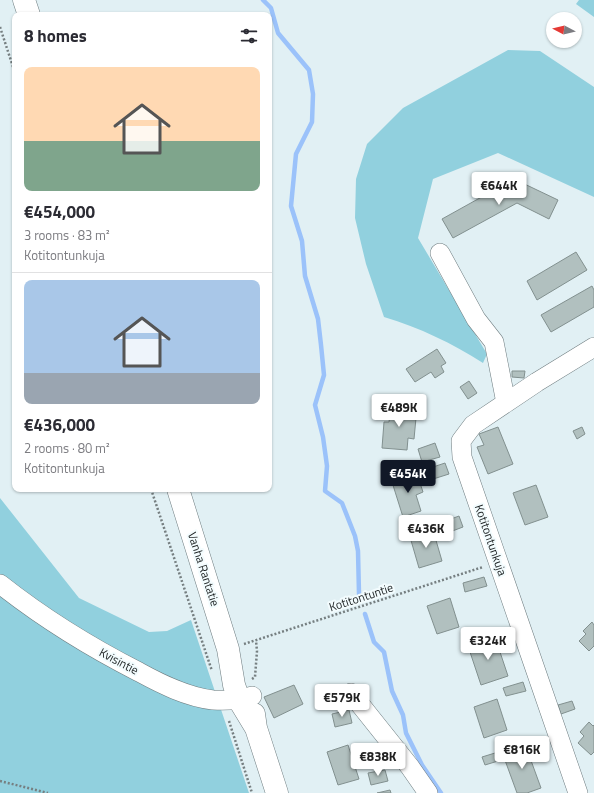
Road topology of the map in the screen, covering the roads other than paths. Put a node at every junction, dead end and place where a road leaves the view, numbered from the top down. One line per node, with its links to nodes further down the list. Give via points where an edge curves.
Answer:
1 (24, 0): 2 (main road)
2 (28, 12)
3 (440, 253): 5 (street, via 476,319 494,342)
4 (594, 347): 5 (street, Kotitontunkuja)
5 (506, 403): 12 (street, Kotitontunkuja, via 473,425 461,441 462,457)
6 (179, 492): 8 (main road, Vanha Rantatie, via 228,649 242,667)
7 (0, 584): 8 (street, Kvisintie, via 104,655 157,682 211,700)
8 (249, 691): 10 (main road, Vanha Rantatie, via 256,728)
9 (351, 693): 11 (street)
10 (277, 793)
11 (428, 793)
12 (578, 793)

